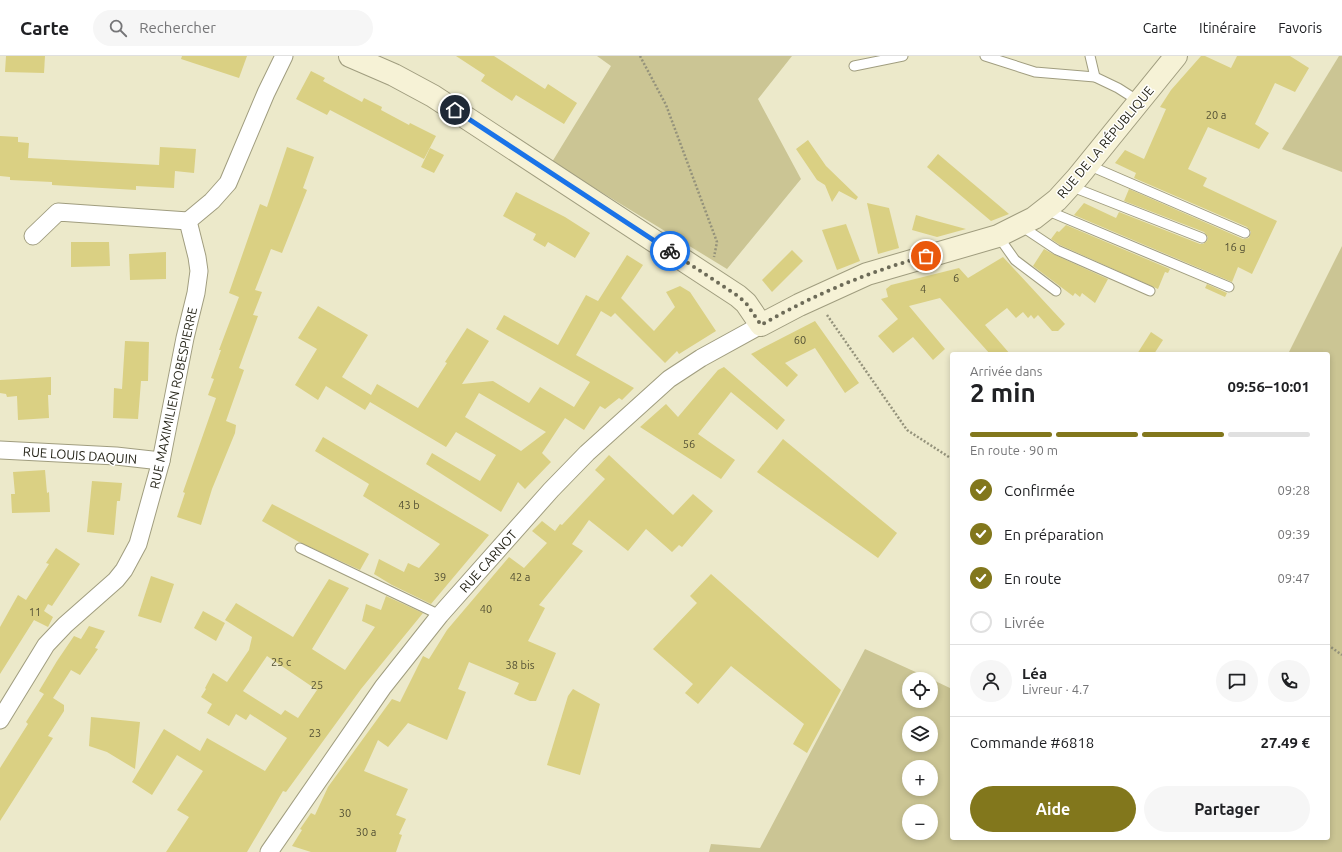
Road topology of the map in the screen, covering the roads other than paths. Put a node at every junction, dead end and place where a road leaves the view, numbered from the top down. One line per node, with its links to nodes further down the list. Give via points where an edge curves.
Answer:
1 (284, 56): 13 (street, via 266,92 228,184)
2 (350, 56): 22 (street, via 433,96 710,277 746,303)
3 (903, 56): 7 (lane)
4 (986, 56): 8 (lane, via 1035,72)
5 (1090, 56): 8 (lane)
6 (1176, 56): 9 (street, RUE DE LA RÉPUBLIQUE)
7 (854, 66)
8 (1095, 77): 9 (lane)
9 (1140, 102): 10 (street, RUE DE LA RÉPUBLIQUE)
10 (1088, 165): 11 (street, RUE DE LA RÉPUBLIQUE); 15 (lane)
11 (1070, 186): 12 (street, RUE DE LA RÉPUBLIQUE); 18 (lane)
12 (1045, 210): 14 (street, RUE DE LA RÉPUBLIQUE); 19 (lane)
13 (188, 221): 16 (street, via 58,212); 24 (street, RUE MAXIMILIEN ROBESPIERRE, via 197,257 197,284)
14 (1021, 226): 17 (street, RUE DE LA RÉPUBLIQUE); 21 (lane, via 1057,250)
15 (1245, 233)
16 (32, 236)
17 (998, 236): 20 (lane, via 1015,260); 22 (street, RUE DE LA RÉPUBLIQUE, via 889,267 845,284)
18 (1202, 238)
19 (1229, 287)
20 (1056, 291)
21 (1150, 291)
22 (761, 325): 26 (street, RUE CARNOT, via 695,362 641,404 551,490)
23 (0, 450): 24 (street, RUE LOUIS DAQUIN)
24 (161, 461): 27 (street, RUE MAXIMILIEN ROBESPIERRE, via 138,544 124,570 108,589 65,625 46,645)
25 (300, 548): 26 (lane)
26 (440, 615): 28 (street, RUE CARNOT, via 383,687)
27 (0, 720)
28 (269, 852)

